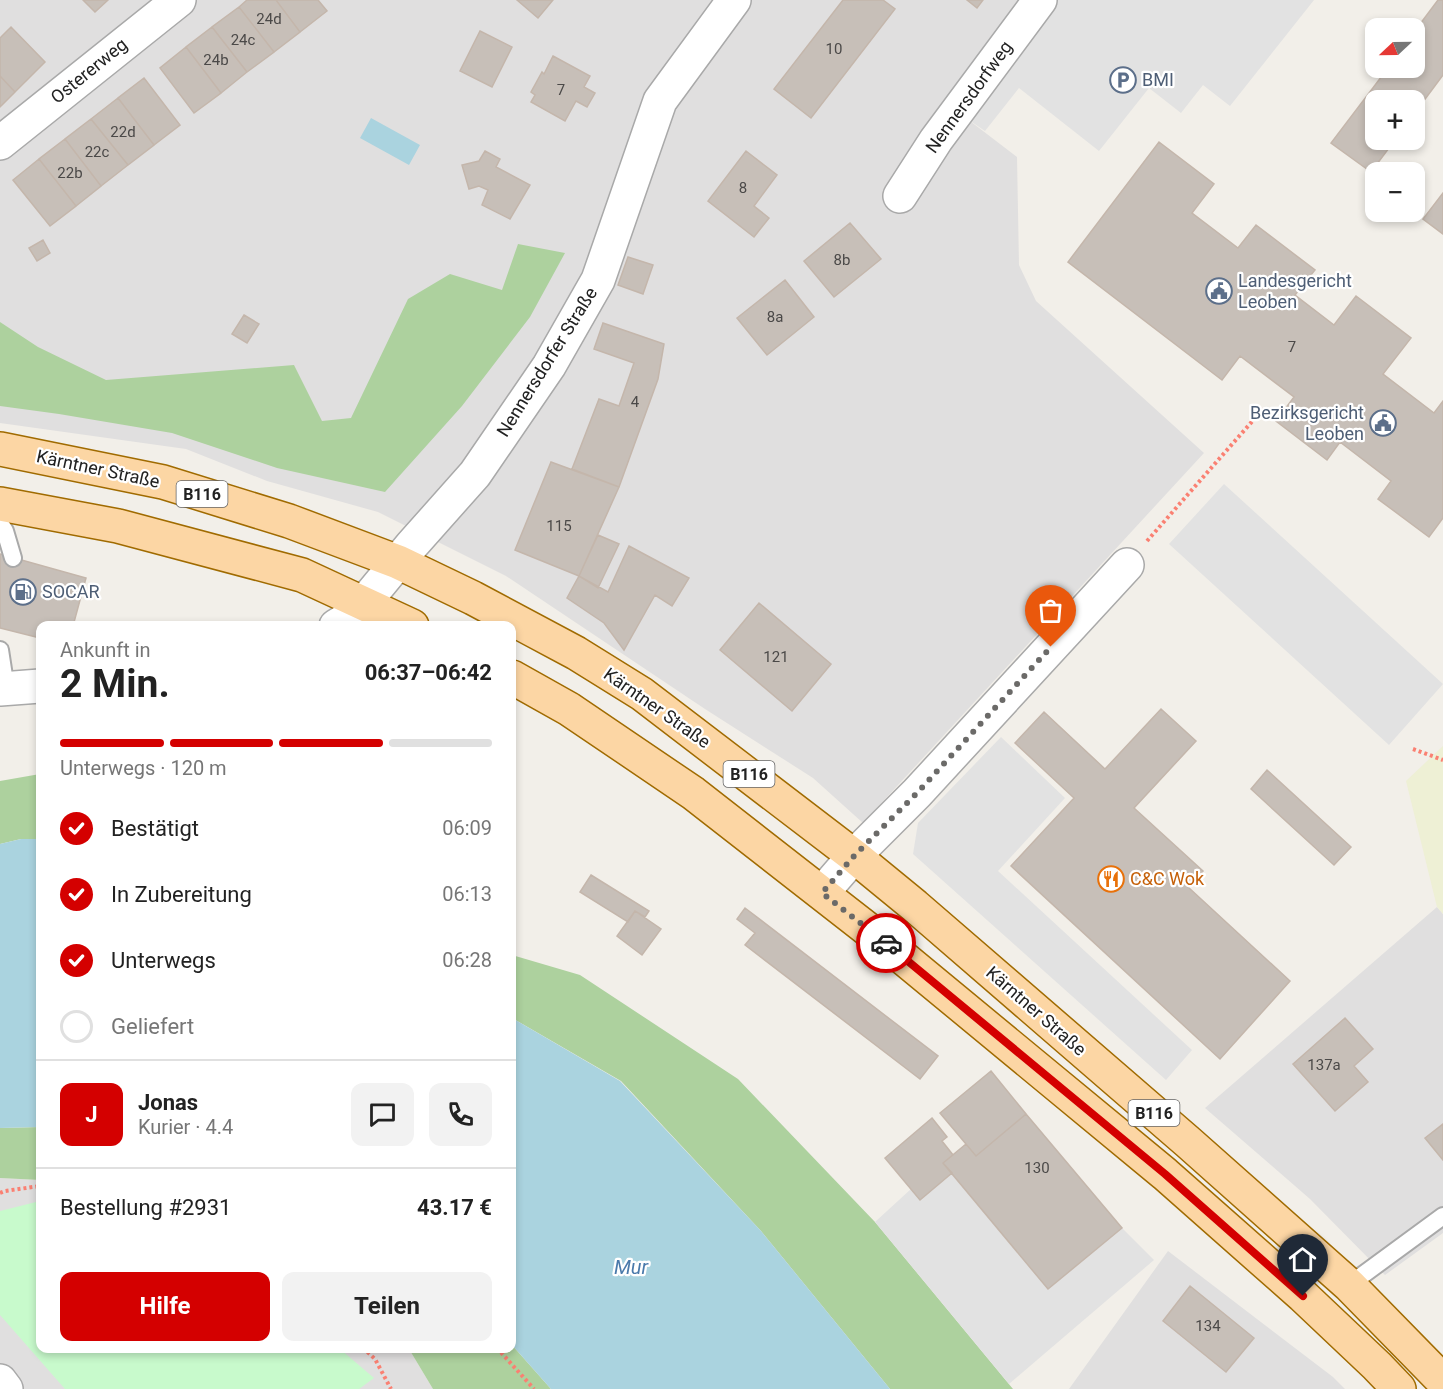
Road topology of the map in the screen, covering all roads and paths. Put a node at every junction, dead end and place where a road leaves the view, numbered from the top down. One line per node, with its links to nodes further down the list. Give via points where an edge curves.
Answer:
1 (179, 0): 4 (street, Ostererweg)
2 (734, 0): 11 (street, Nennersdorfer Straße, via 660,101 598,280 549,366 475,474)
3 (1040, 0): 5 (street, Nennersdorfweg, via 936,140)
4 (0, 143)
5 (900, 196)
6 (1263, 409): 12 (path)
7 (0, 449): 11 (main road, Kärntner Straße / B116, via 163,482 289,520)
8 (0, 504): 13 (main road, via 118,526 302,575)
9 (0, 523): 10 (lane)
10 (13, 558)
11 (398, 562): 13 (street, Nennersdorfer Straße); 22 (main road, Kärntner Straße / B116, via 576,653 642,694)
12 (1127, 564): 22 (street)
13 (364, 603): 14 (street); 15 (main road)
14 (344, 621)
15 (402, 621)
16 (0, 650): 19 (lane)
17 (516, 680): 23 (main road, B116, via 569,709 693,793)
18 (36, 686): 19 (street)
19 (3, 689)
20 (1413, 749): 21 (path)
21 (1443, 760)
22 (854, 856): 23 (street); 27 (main road, Kärntner Straße / B116)
23 (822, 893): 35 (main road, B116, via 1165,1174 1303,1296)
24 (36, 1187): 25 (path)
25 (0, 1193)
26 (1443, 1216): 27 (lane)
27 (1349, 1285): 31 (main road, Kärntner Straße / B116)
28 (368, 1353): 33 (path)
29 (502, 1353): 34 (path)
30 (0, 1381): 32 (street)
31 (1443, 1381)
32 (6, 1389)
33 (391, 1389)
34 (534, 1389)
35 (1399, 1389)

